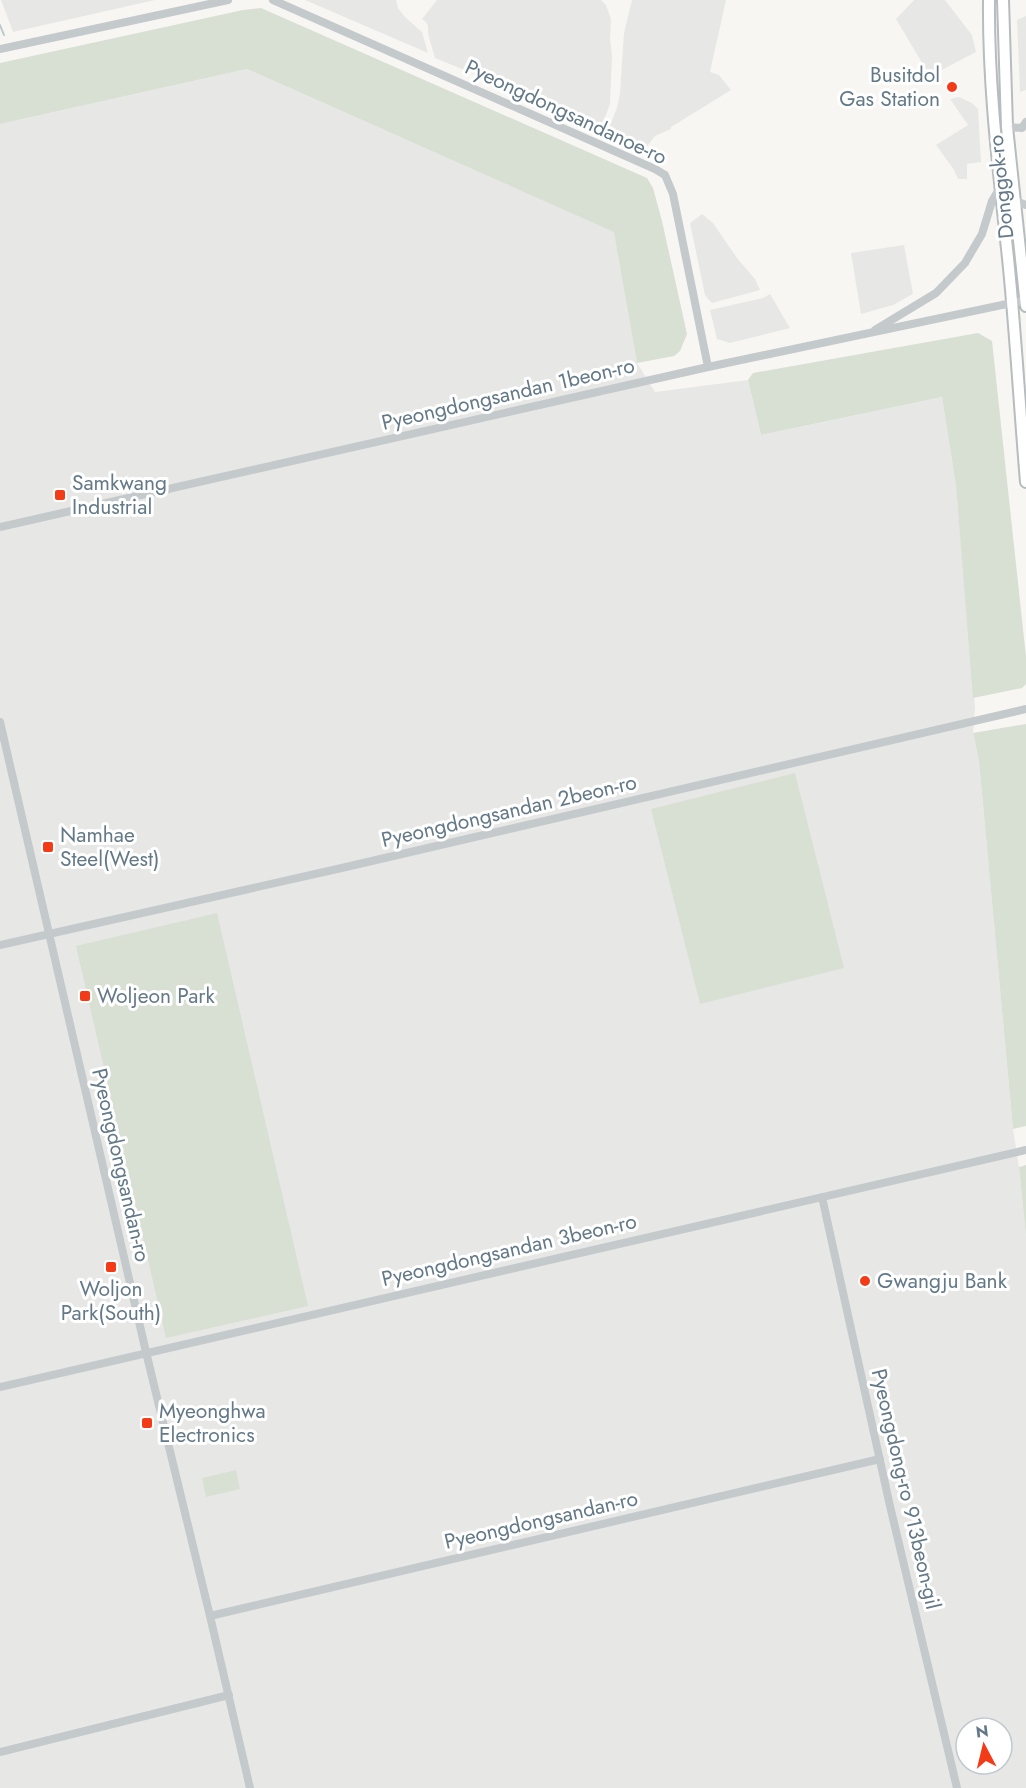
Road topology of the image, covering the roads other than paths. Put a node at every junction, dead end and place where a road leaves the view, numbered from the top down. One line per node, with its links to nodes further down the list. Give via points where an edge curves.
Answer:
1 (228, 0): 5 (street)
2 (273, 0): 15 (street, Pyeongdongsandanoe-ro, via 665,175 673,194)
3 (989, 0): 8 (main road, Donggok-ro)
4 (1003, 0): 7 (main road, Donggok-ro)
5 (0, 49)
6 (1026, 122): 7 (street, via 1022,128)
7 (1007, 128): 9 (main road, Donggok-ro)
8 (1001, 186): 9 (street); 12 (main road, Donggok-ro); 14 (street, via 982,234 965,263 936,293)
9 (1014, 200): 10 (street); 11 (main road, Donggok-ro)
10 (1026, 205)
11 (1026, 300): 12 (street, Pyeongdongsandan 1beon-ro); 13 (main road, Donggok-ro)
12 (1012, 303): 14 (street, Pyeongdongsandan 1beon-ro); 16 (main road, Donggok-ro)
13 (1026, 306)
14 (869, 334): 15 (street, Pyeongdongsandan 1beon-ro)
15 (708, 367): 17 (street, Pyeongdongsandan 1beon-ro)
16 (1026, 482)
17 (0, 527)
18 (1026, 710): 20 (street, Pyeongdongsandan 2beon-ro)
19 (0, 722): 20 (street, Pyeongdongsandan-ro)
20 (48, 934): 21 (street, Pyeongdongsandan 2beon-ro); 24 (street, Pyeongdongsandan-ro)
21 (0, 945)
22 (1026, 1150): 23 (street, Pyeongdongsandan 3beon-ro)
23 (822, 1197): 24 (street, Pyeongdongsandan 3beon-ro); 26 (street, Pyeongdong-ro 913beon-gil)
24 (146, 1352): 25 (street, Pyeongdongsandan 3beon-ro); 27 (street, Pyeongdongsandan-ro)
25 (0, 1387)
26 (880, 1459): 27 (street, Pyeongdongsandan-ro); 31 (street, Pyeongdong-ro 913beon-gil)
27 (210, 1616): 28 (street, Pyeongdongsandan-ro)
28 (229, 1695): 29 (street); 30 (street, Pyeongdongsandan-ro)
29 (0, 1752)
30 (250, 1788)
31 (957, 1788)

